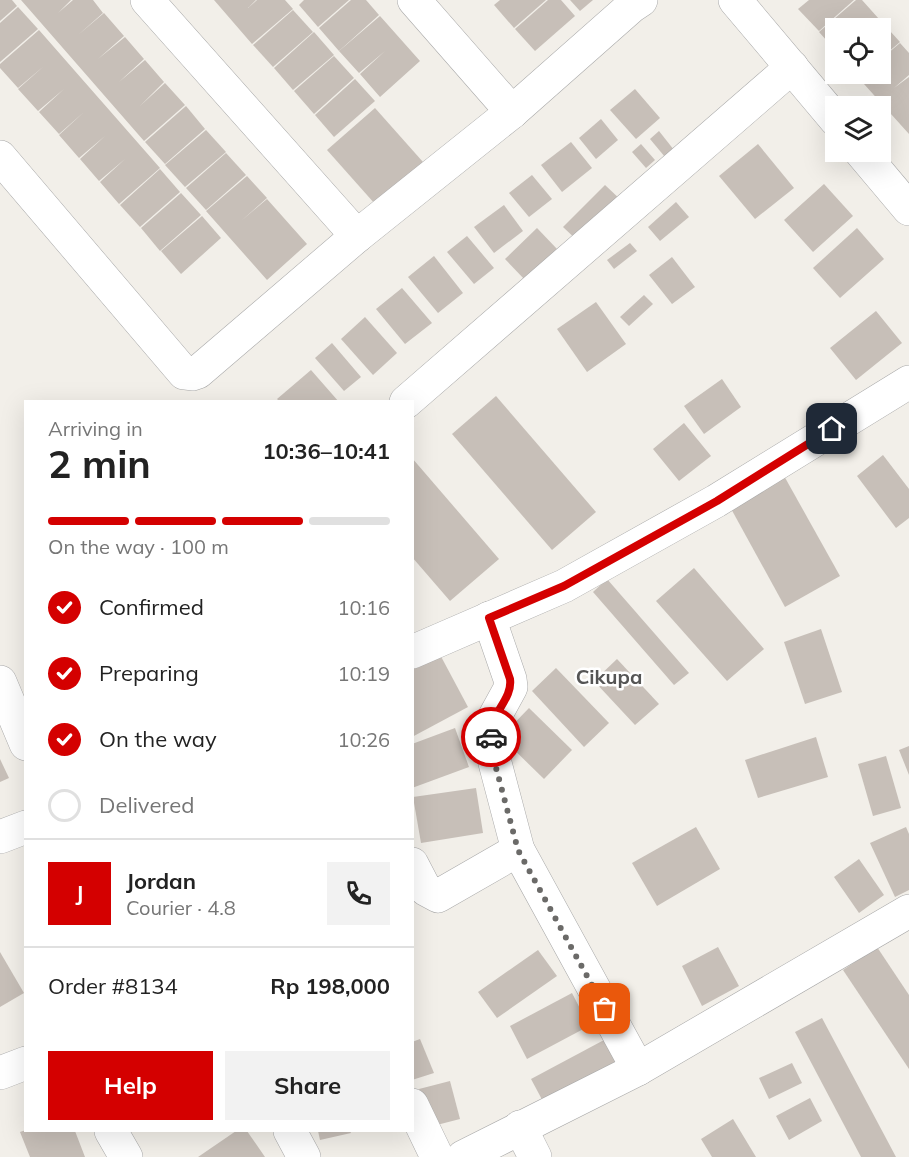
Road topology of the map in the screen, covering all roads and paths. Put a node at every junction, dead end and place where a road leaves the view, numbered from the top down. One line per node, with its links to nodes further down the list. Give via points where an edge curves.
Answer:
1 (147, 0): 11 (street)
2 (414, 0): 7 (street)
3 (641, 0): 7 (street)
4 (735, 0): 5 (street)
5 (792, 67): 6 (street); 13 (street)
6 (825, 107)
7 (512, 112): 11 (street)
8 (0, 157): 11 (street, via 184,373 198,372)
9 (869, 162): 10 (street)
10 (909, 209)
11 (357, 236)
12 (909, 382): 14 (street, via 717,501 564,586)
13 (408, 400)
14 (489, 618): 15 (street); 20 (street, via 510,679 511,687 490,733)
15 (414, 651)
16 (0, 682): 17 (street)
17 (24, 739)
18 (24, 828): 19 (street)
19 (0, 837)
20 (518, 850): 21 (street, via 438,896 425,889); 24 (street)
21 (414, 868)
22 (909, 911): 24 (street)
23 (24, 1064): 25 (street)
24 (638, 1069): 27 (street)
25 (0, 1073)
26 (414, 1109): 32 (street)
27 (520, 1127): 33 (street); 34 (street)
28 (112, 1132): 30 (street)
29 (291, 1132): 31 (street)
30 (126, 1157)
31 (304, 1157)
32 (437, 1157)
33 (463, 1157)
34 (535, 1157)

